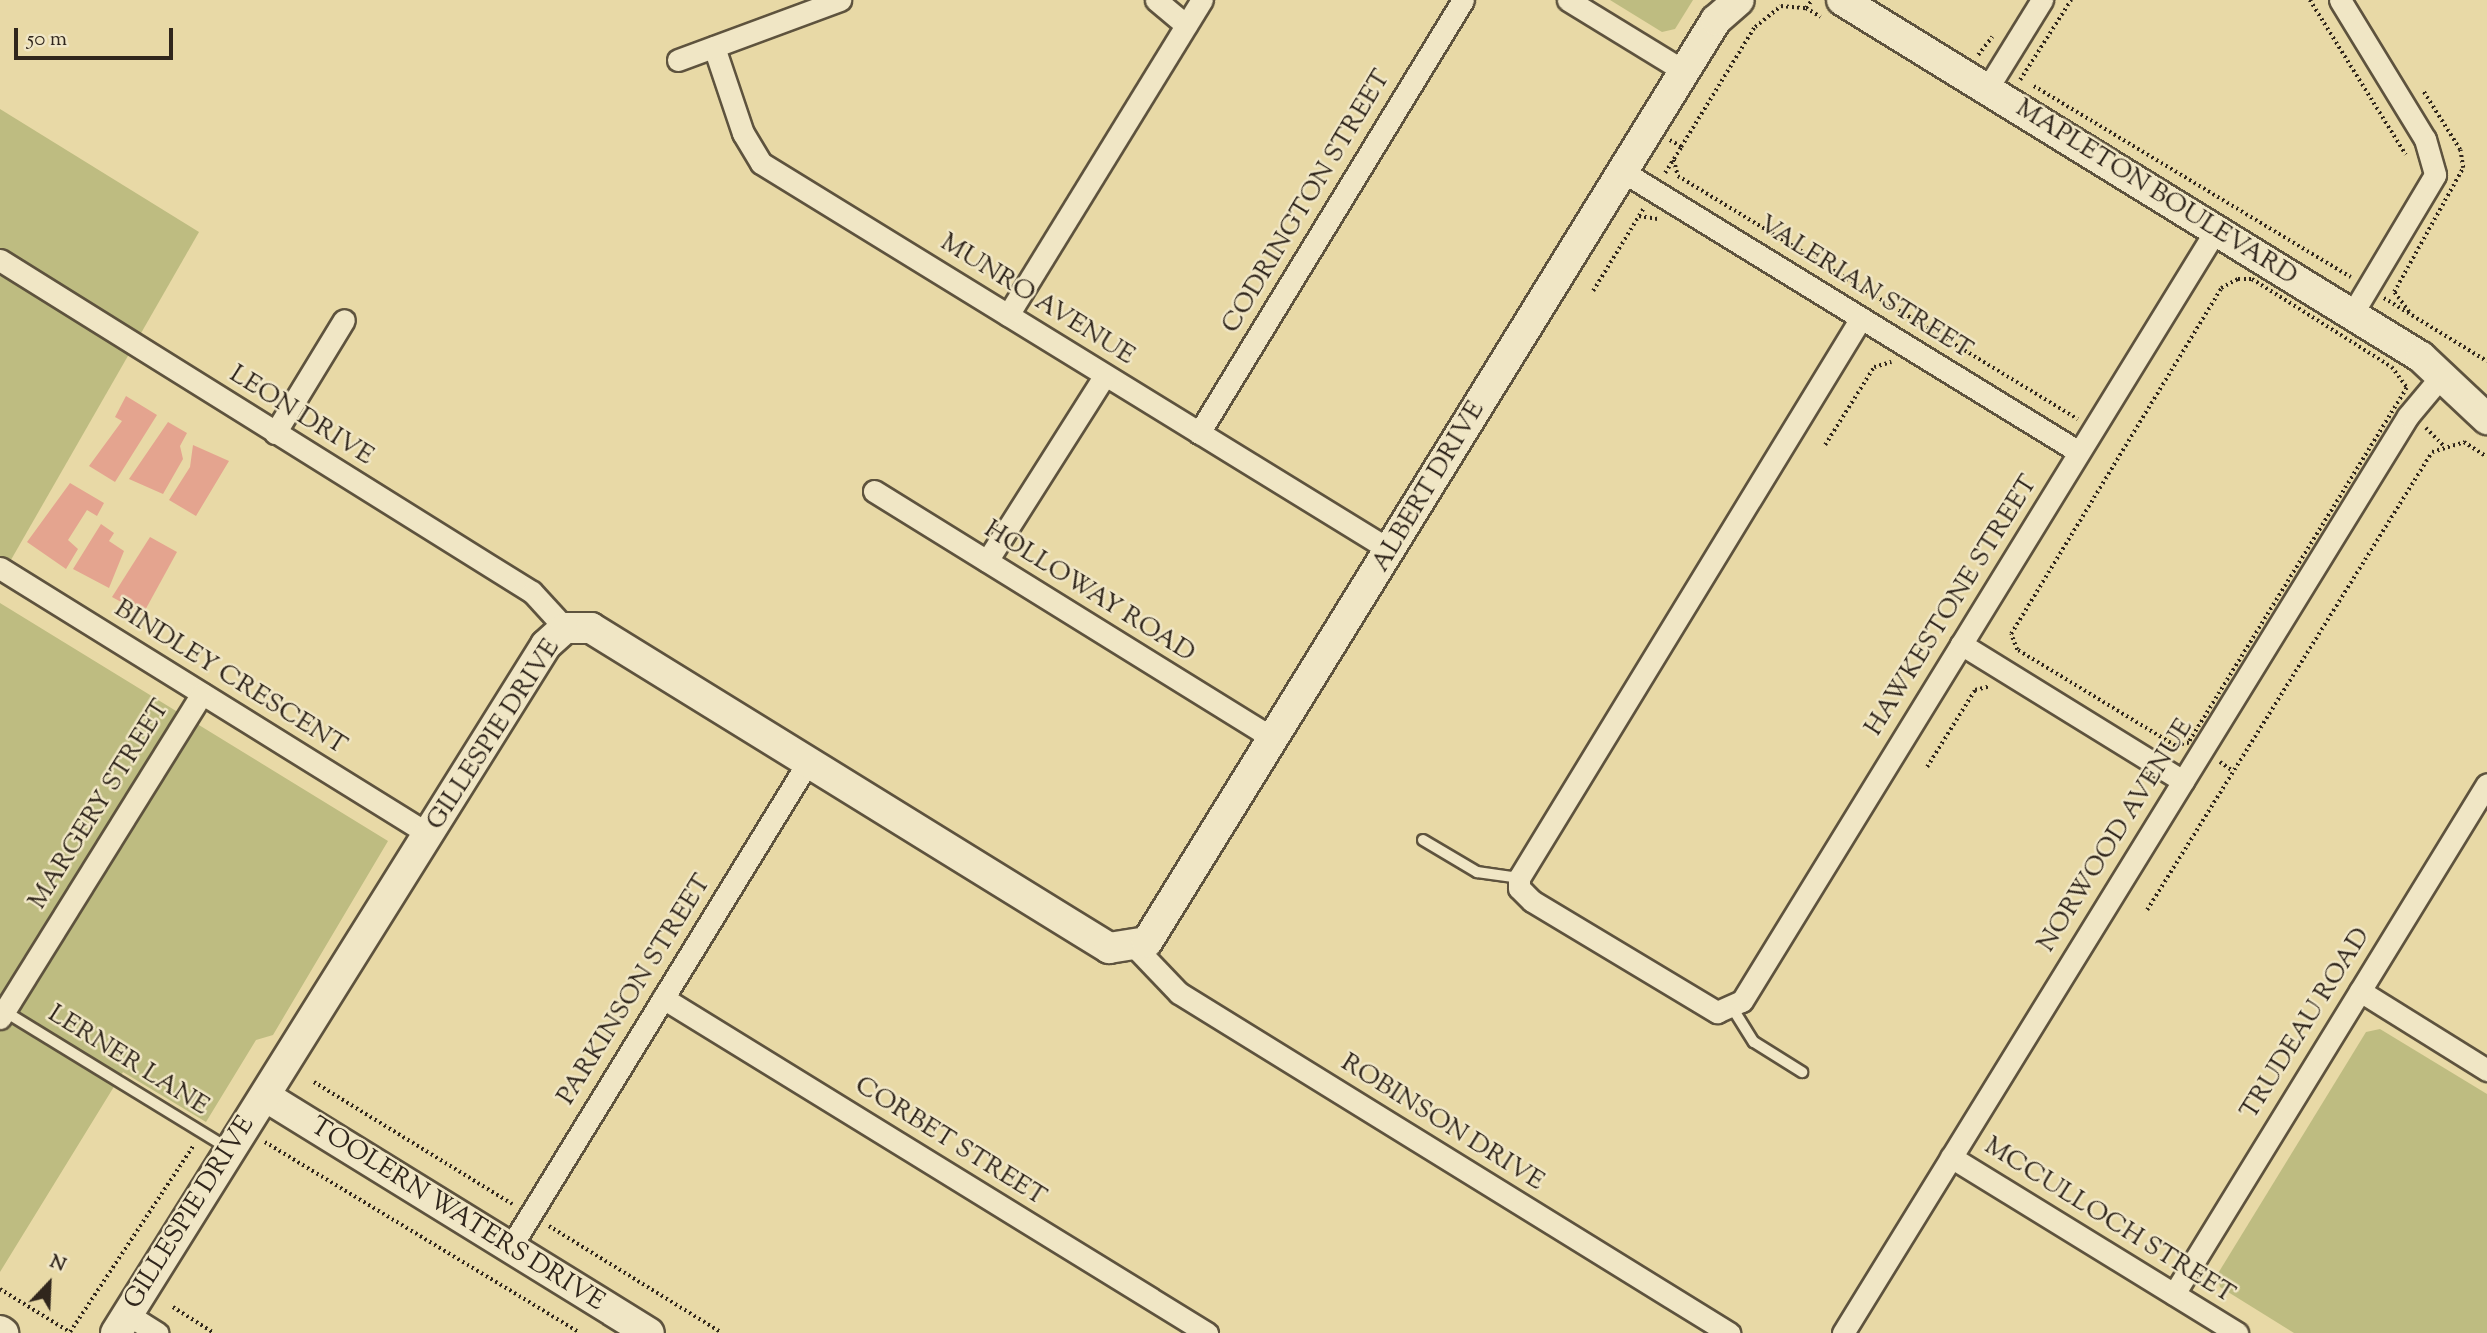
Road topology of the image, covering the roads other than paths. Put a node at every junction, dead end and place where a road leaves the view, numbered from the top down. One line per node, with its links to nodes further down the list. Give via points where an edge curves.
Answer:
1 (840, 0): 12 (street)
2 (1156, 0): 11 (street)
3 (1202, 0): 11 (street)
4 (1463, 0): 27 (street, CODRINGTON STREET)
5 (1568, 0): 14 (street)
6 (1739, 0): 9 (street, ALBERT DRIVE)
7 (2042, 0): 15 (street)
8 (2340, 0): 19 (street, via 2434,159 2432,185)
9 (1718, 10): 14 (street, ALBERT DRIVE)
10 (1835, 10): 15 (street, MAPLETON BOULEVARD)
11 (1186, 25): 20 (street)
12 (714, 47): 13 (street); 20 (street, MUNRO AVENUE, via 743,132 761,163)
13 (678, 60)
14 (1684, 71): 16 (street, ALBERT DRIVE)
15 (1987, 89): 17 (street, MAPLETON BOULEVARD)
16 (1622, 171): 21 (street, VALERIAN STREET); 30 (street, ALBERT DRIVE)
17 (2216, 230): 19 (street, MAPLETON BOULEVARD); 28 (street, HAWKESTONE STREET)
18 (0, 260): 26 (street, LEON DRIVE)
19 (2352, 314): 24 (street, MAPLETON BOULEVARD)
20 (1008, 315): 23 (street, MUNRO AVENUE)
21 (1861, 318): 28 (street, VALERIAN STREET); 42 (street)
22 (344, 320): 26 (street)
23 (1105, 375): 27 (street, MUNRO AVENUE); 31 (street)
24 (2465, 390): 25 (street, MAPLETON BOULEVARD); 38 (street, NORWOOD AVENUE, via 2408,416)
25 (2487, 419)
26 (275, 433): 33 (street, LEON DRIVE, via 531,592)
27 (1199, 433): 30 (street, MUNRO AVENUE)
28 (2079, 452): 34 (street, HAWKESTONE STREET)
29 (874, 491): 31 (street, HOLLOWAY ROAD)
30 (1390, 550): 36 (street, ALBERT DRIVE)
31 (987, 561): 36 (street, HOLLOWAY ROAD)
32 (0, 568): 35 (street, BINDLEY CRESCENT)
33 (565, 628): 37 (street, GILLESPIE DRIVE, via 591,628); 40 (street, GILLESPIE DRIVE, via 546,645)
34 (1961, 644): 38 (street); 46 (street, HAWKESTONE STREET)
35 (202, 694): 40 (street, BINDLEY CRESCENT); 47 (street, MARGERY STREET)
36 (1275, 740): 43 (street, ALBERT DRIVE, via 1155,932)
37 (808, 762): 43 (street, GILLESPIE DRIVE, via 1109,947); 45 (street, PARKINSON STREET)
38 (2183, 781): 52 (street, NORWOOD AVENUE)
39 (2487, 784): 44 (street, TRUDEAU ROAD)
40 (430, 835): 50 (street, GILLESPIE DRIVE)
41 (1423, 839): 42 (lane, via 1477,872)
42 (1519, 878): 46 (street, via 1519,888 1532,901 1696,1002 1717,1012)
43 (1136, 948): 59 (street, ROBINSON DRIVE, via 1179,993)
44 (2360, 991): 48 (street); 54 (street, TRUDEAU ROAD)
45 (663, 998): 53 (street, PARKINSON STREET); 58 (street, CORBET STREET)
46 (1733, 1009): 49 (lane, via 1754,1042)
47 (2, 1014): 51 (lane, LERNER LANE, via 201,1133)
48 (2487, 1070)
49 (1802, 1072)
50 (265, 1096): 51 (street, GILLESPIE DRIVE); 53 (street, TOOLERN WATERS DRIVE)
51 (236, 1138): 55 (street, GILLESPIE DRIVE)
52 (1951, 1157): 54 (street, MCCULLOCH STREET); 60 (street, NORWOOD AVENUE)
53 (510, 1248): 57 (street, TOOLERN WATERS DRIVE)
54 (2174, 1294): 61 (street, MCCULLOCH STREET)
55 (121, 1323): 56 (street)
56 (159, 1333)
57 (649, 1333)
58 (1207, 1333)
59 (1730, 1333)
60 (1843, 1333)
61 (2237, 1333)

